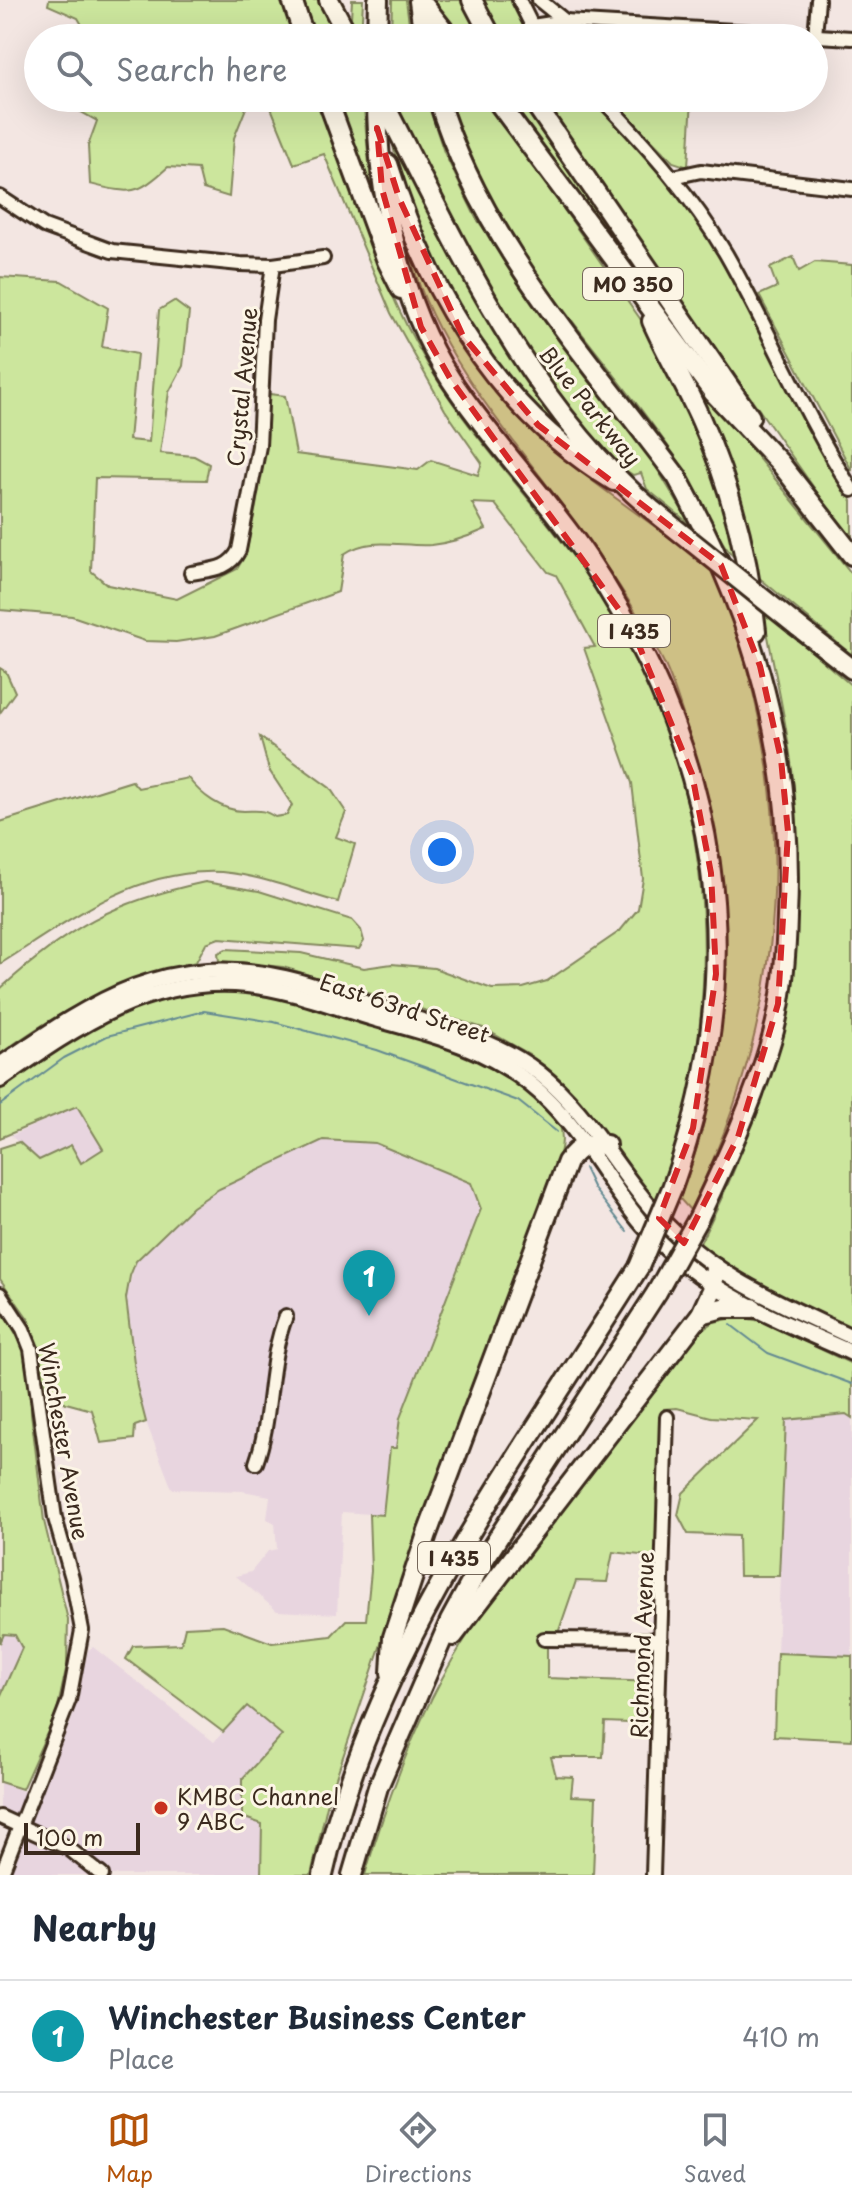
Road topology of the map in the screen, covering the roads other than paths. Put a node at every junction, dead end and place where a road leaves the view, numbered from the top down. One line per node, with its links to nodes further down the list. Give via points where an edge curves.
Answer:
1 (292, 0): 10 (highway)
2 (329, 0): 11 (highway)
3 (378, 0): 12 (highway)
4 (420, 0): 13 (highway); 14 (highway)
5 (472, 0): 15 (highway)
6 (519, 0): 16 (street)
7 (539, 0): 9 (street)
8 (818, 0): 19 (street)
9 (565, 21): 17 (street); 18 (street)
10 (300, 24)
11 (342, 24)
12 (377, 24)
13 (423, 24)
14 (439, 24)
15 (485, 24)
16 (531, 24)
17 (545, 24)
18 (615, 24)
19 (816, 24)
20 (828, 37): 21 (street)
21 (852, 38)
22 (332, 112): 36 (highway, via 387,261)
23 (378, 112): 29 (highway, I 435)
24 (387, 112): 38 (highway, Blue Parkway, via 526,367)
25 (443, 112): 42 (highway, I 435, via 467,175 496,230 677,477 732,588)
26 (505, 112): 35 (highway, MO 350)
27 (541, 112): 37 (highway)
28 (614, 112): 30 (street)
29 (377, 128): 36 (highway, I 435, via 385,202); 38 (highway, via 399,198 463,336 538,425 579,460)
30 (673, 177): 31 (street, via 701,171); 39 (street, via 726,255)
31 (852, 189)
32 (0, 197): 34 (street, via 44,226 112,251)
33 (323, 258): 34 (street)
34 (273, 265): 41 (street, Crystal Avenue, via 259,446 239,550 224,567)
35 (639, 291): 37 (highway, MO 350, via 713,392); 42 (highway, via 701,419 728,490 750,569)
36 (421, 327): 61 (highway, I 435, bridge, via 451,380 585,554 655,671 692,774 716,926 714,1010 693,1128 639,1267 454,1556)
37 (780, 463): 40 (highway, MO 350)
38 (630, 490): 43 (highway, Blue Parkway, bridge)
39 (852, 490)
40 (852, 555)
41 (191, 573)
42 (760, 666): 60 (highway, I 435, bridge, via 781,759 787,817 786,940 773,1035 738,1137 699,1217 657,1292 481,1564)
43 (852, 669)
44 (0, 1065): 47 (main road, East 63rd Street, via 83,1008 120,990 165,976 238,971 285,978 496,1046 558,1089)
45 (0, 1080): 46 (main road, East 63rd Street, via 123,1003 169,989 249,985 455,1042 498,1060 556,1108)
46 (586, 1144): 47 (highway); 49 (main road, East 63rd Street, via 645,1227); 61 (highway, via 567,1162 427,1534 393,1637)
47 (606, 1145): 48 (main road, East 63rd Street, via 657,1215)
48 (715, 1268): 49 (highway); 54 (main road, East 63rd Street)
49 (713, 1288): 51 (main road, East 63rd Street); 52 (highway)
50 (0, 1294): 63 (street, Winchester Avenue, via 23,1329 33,1359 55,1518 82,1630 69,1700)
51 (753, 1308): 52 (highway); 55 (main road, East 63rd Street)
52 (701, 1314): 60 (highway, via 492,1581)
53 (286, 1316): 57 (street, via 275,1344 266,1436)
54 (852, 1337)
55 (852, 1353)
56 (667, 1417): 59 (street, Richmond Avenue)
57 (256, 1463)
58 (544, 1639): 59 (street)
59 (661, 1640): 68 (street, Richmond Avenue)
60 (429, 1671): 67 (highway, I 435, via 378,1787)
61 (390, 1684): 66 (highway, I 435, via 360,1751)
62 (0, 1817): 63 (street)
63 (20, 1826): 64 (street, Winchester Avenue); 65 (street, via 68,1848)
64 (1, 1875)
65 (102, 1875)
66 (323, 1875)
67 (352, 1875)
68 (653, 1875): 69 (street)
69 (662, 1875)

